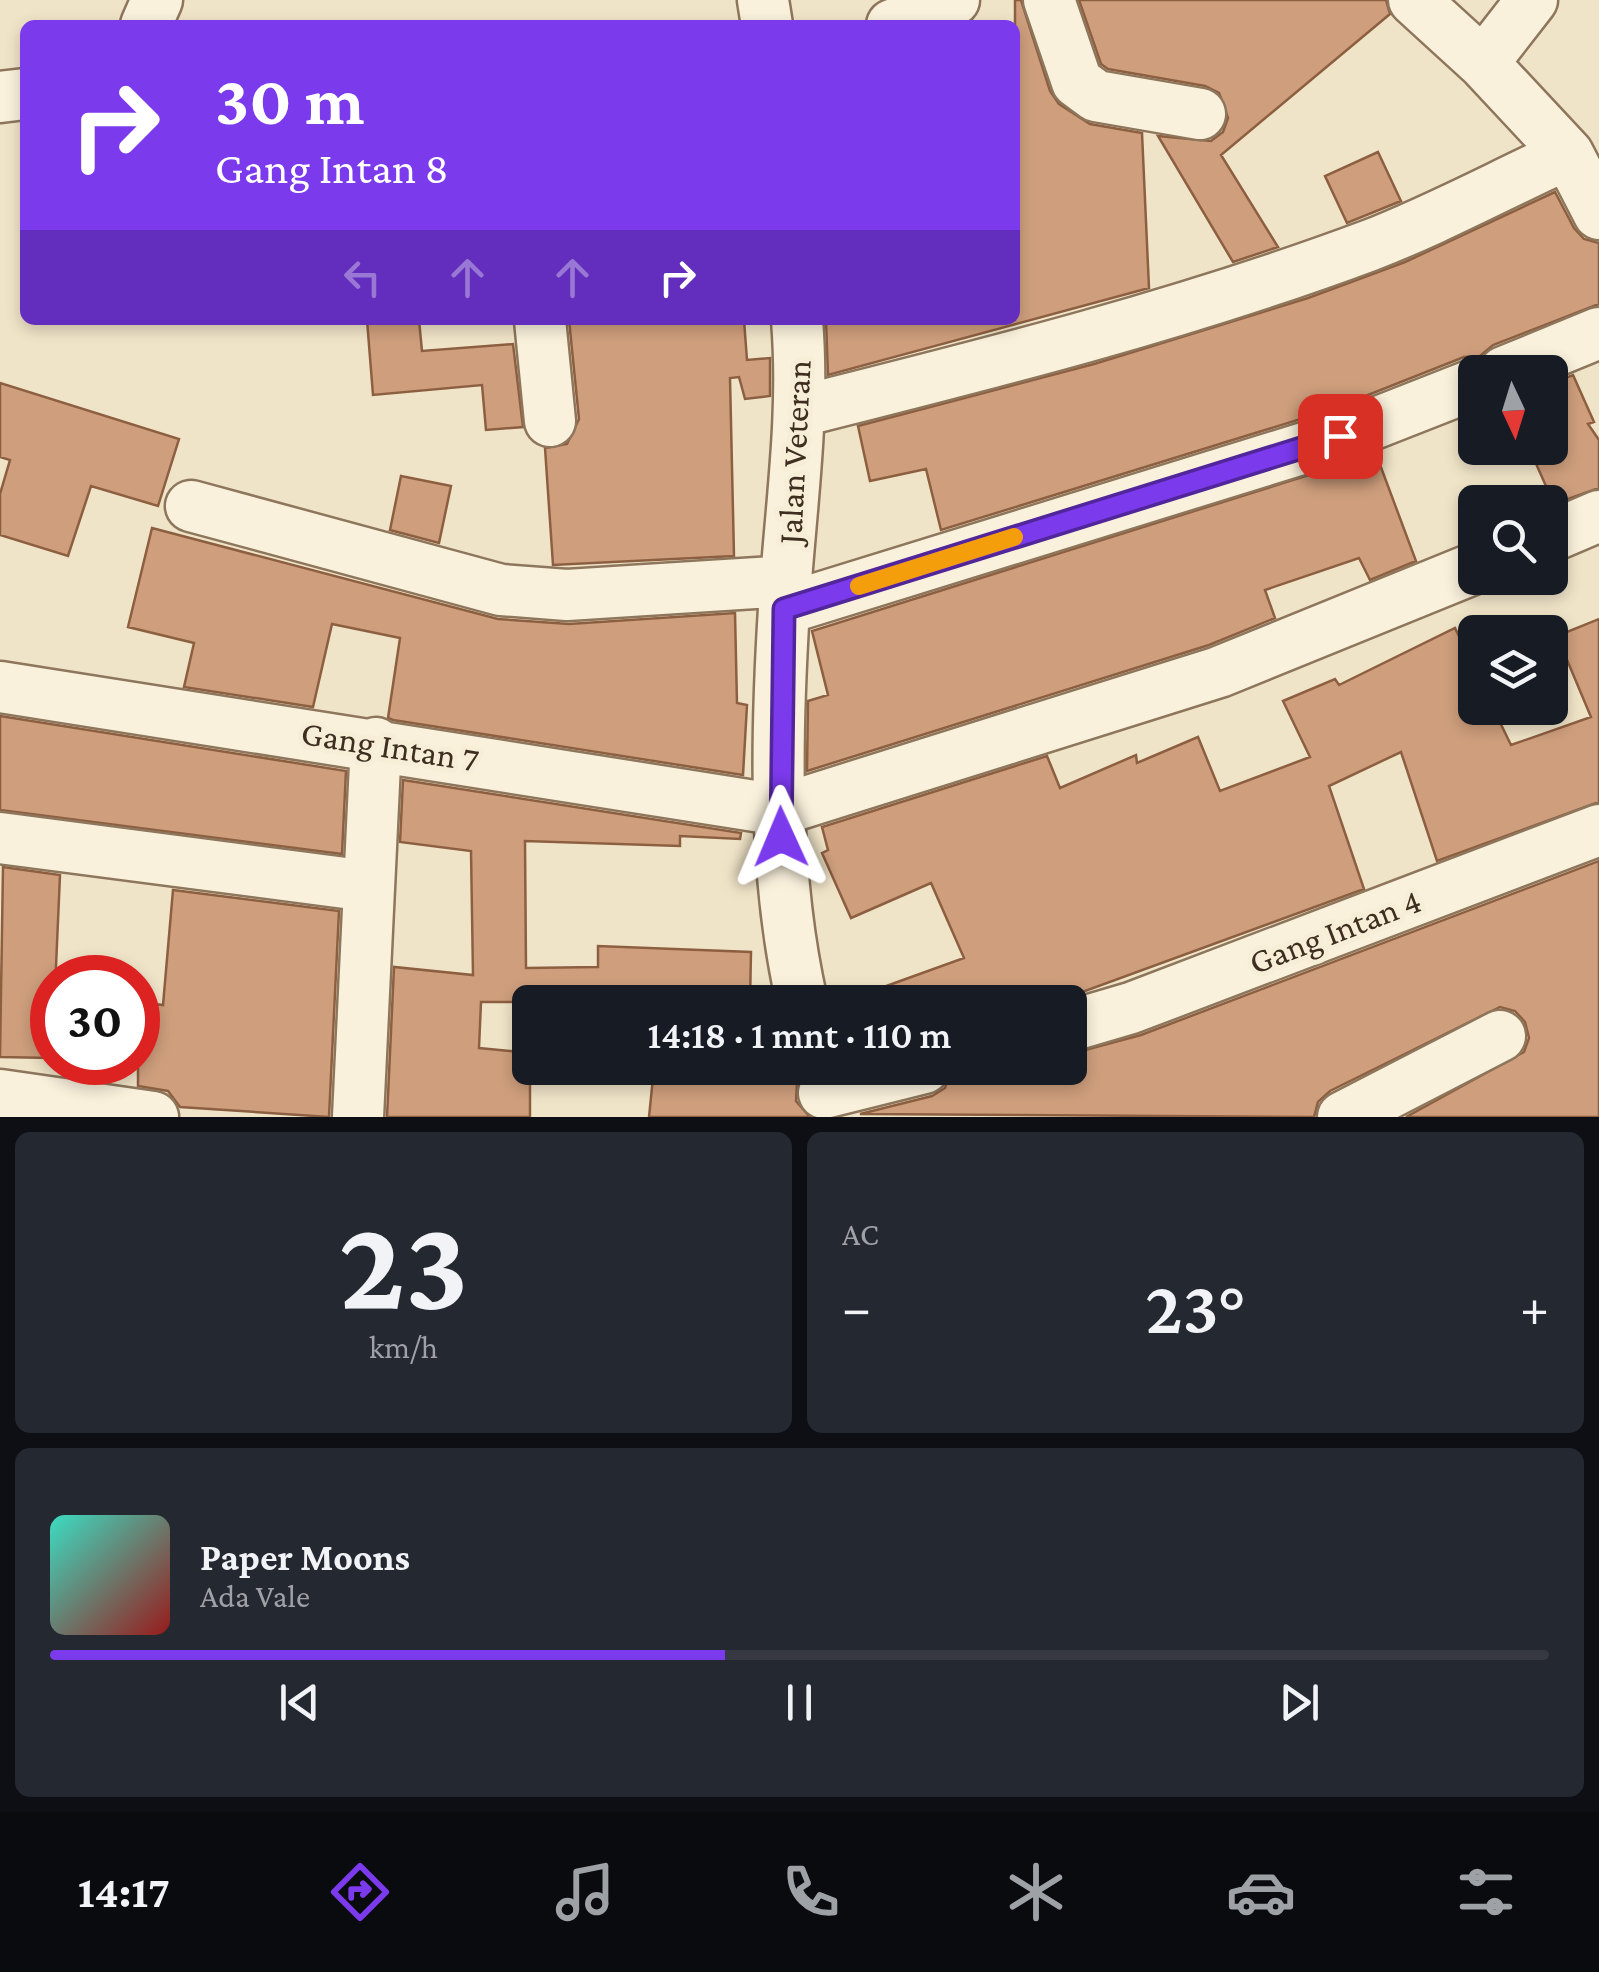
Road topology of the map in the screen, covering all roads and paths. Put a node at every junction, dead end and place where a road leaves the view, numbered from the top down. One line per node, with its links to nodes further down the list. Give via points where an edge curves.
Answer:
1 (954, 0): 5 (street)
2 (1049, 0): 7 (street, via 1084,89)
3 (1414, 0): 6 (street)
4 (1532, 0): 6 (street)
5 (904, 20)
6 (1483, 63): 8 (street)
7 (1200, 114)
8 (1568, 154): 9 (street); 15 (street, via 1372,244 1231,293 1059,346)
9 (1599, 214)
10 (540, 325): 16 (street)
11 (797, 325): 15 (street, Jalan Veteran)
12 (1599, 333): 13 (street)
13 (1545, 355)
14 (1458, 391): 21 (street, via 1340,436)
15 (801, 411): 21 (street, Jalan Veteran)
16 (550, 421)
17 (191, 506): 21 (street, via 501,590)
18 (1599, 516): 19 (street)
19 (1568, 529)
20 (1458, 575): 24 (street, via 1219,672)
21 (786, 595): 24 (street, Jalan Veteran)
22 (0, 686): 23 (street, Gang Intan 7)
23 (376, 743): 24 (street, Gang Intan 7); 27 (street)
24 (780, 810): 28 (street, Jalan Veteran)
25 (1599, 830): 29 (street, Gang Intan 4)
26 (0, 838): 27 (street)
27 (368, 886): 35 (street)
28 (799, 985)
29 (1087, 1020)
30 (1500, 1036): 36 (street)
31 (856, 1085): 32 (street)
32 (824, 1093)
33 (0, 1094): 34 (street)
34 (153, 1117)
35 (358, 1117)
36 (1344, 1117)

